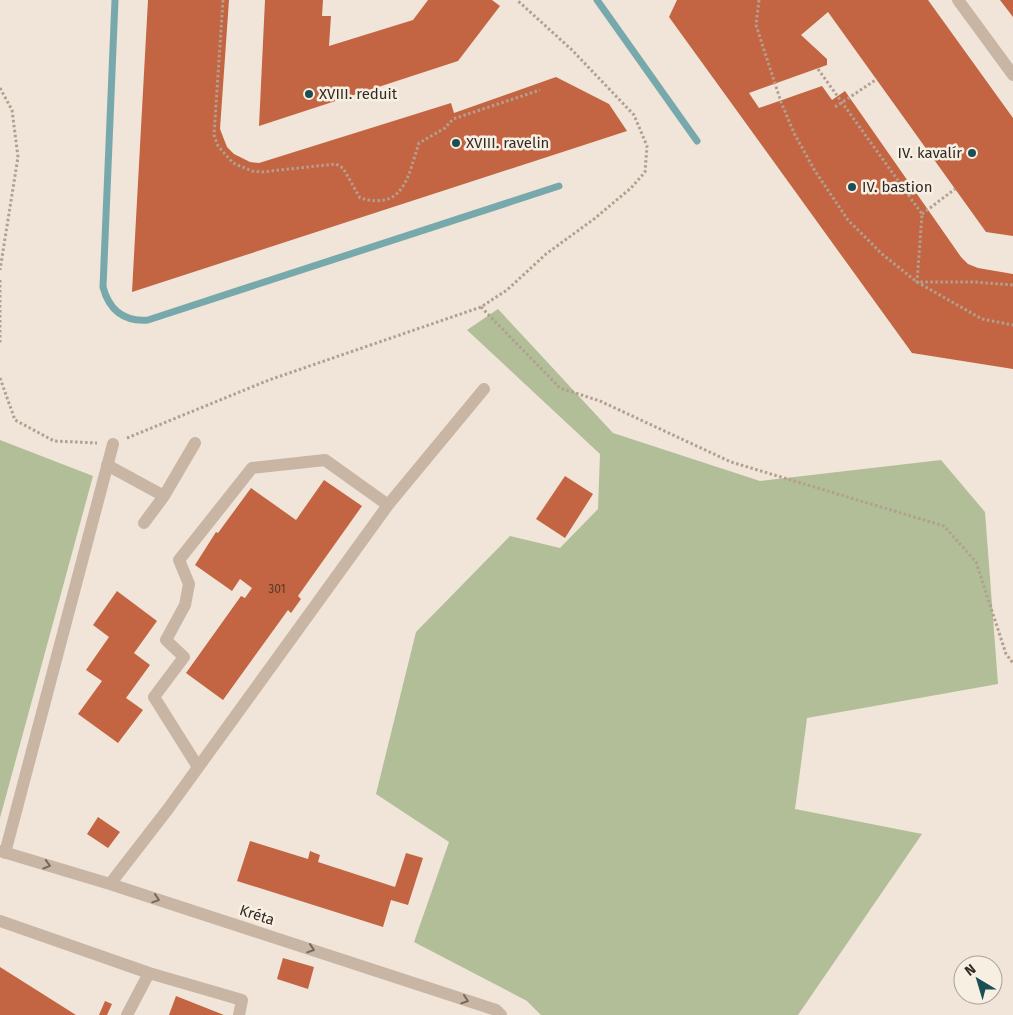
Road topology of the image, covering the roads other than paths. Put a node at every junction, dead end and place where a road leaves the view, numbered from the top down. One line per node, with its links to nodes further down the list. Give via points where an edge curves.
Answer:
1 (958, 0): 2 (street)
2 (1013, 74)
3 (484, 389): 8 (street)
4 (195, 443): 7 (street)
5 (113, 444): 6 (street)
6 (107, 465): 7 (street); 11 (street)
7 (164, 496): 9 (street)
8 (388, 505): 10 (street); 10 (street, via 324,460 252,468 179,560 189,584 185,606 166,640 184,657 154,697)
9 (144, 523)
10 (198, 767): 12 (street)
11 (3, 852): 12 (street, Kréta, one-way to 12)
12 (110, 884): 15 (street, Kréta, one-way to 15)
13 (0, 921): 14 (street)
14 (149, 973): 16 (street); 17 (street, via 242,1000)
15 (497, 1013)
16 (128, 1015)
17 (239, 1015)

